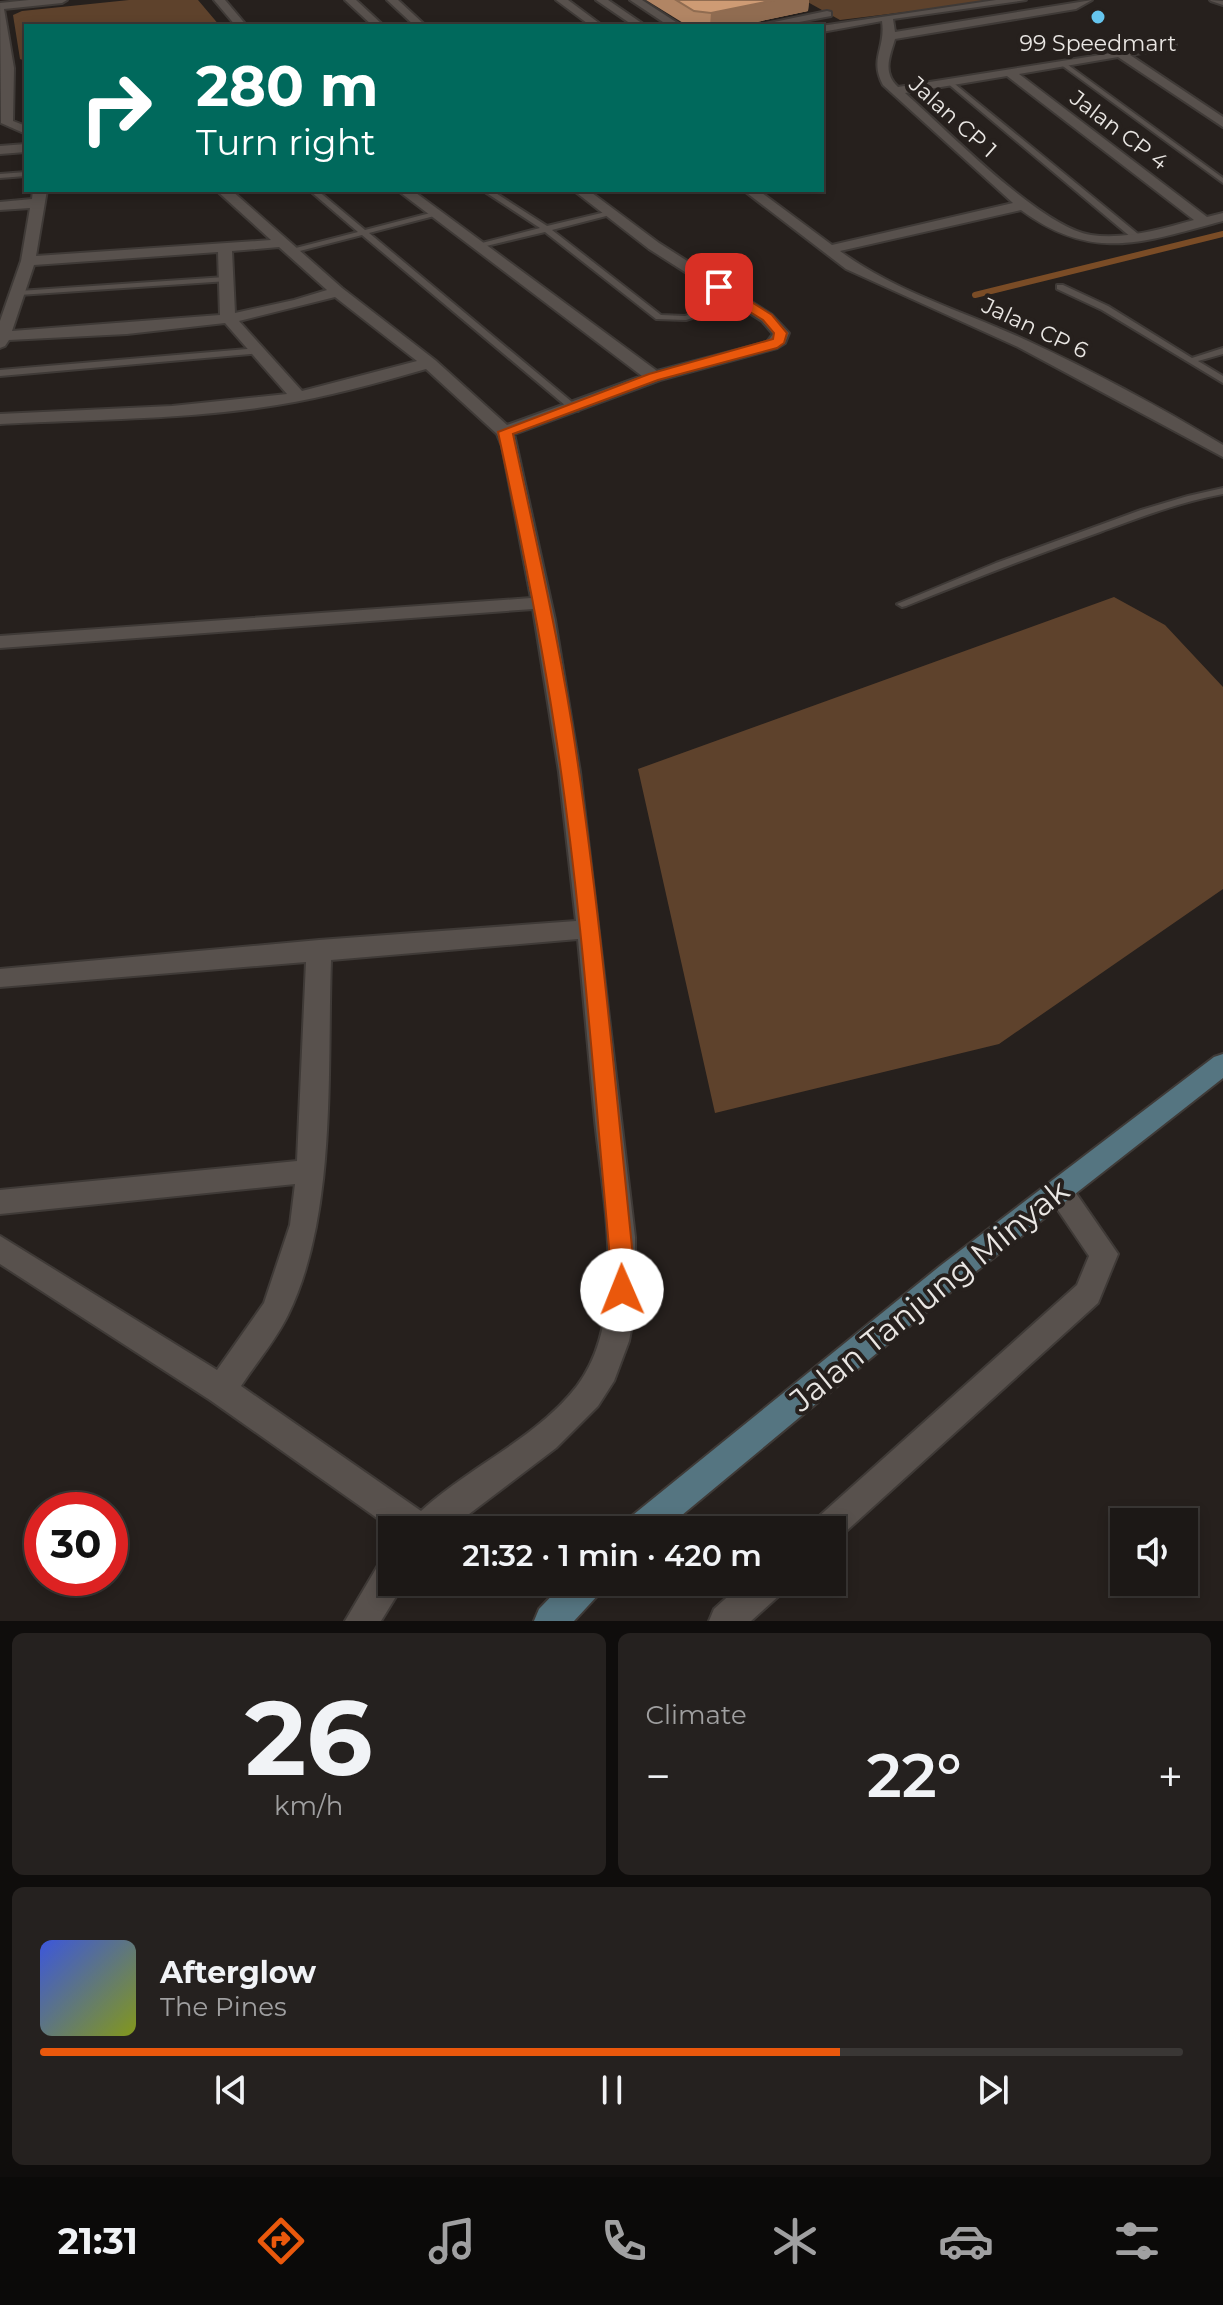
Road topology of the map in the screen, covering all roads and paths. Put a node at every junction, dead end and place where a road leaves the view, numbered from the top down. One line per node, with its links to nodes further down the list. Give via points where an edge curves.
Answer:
1 (62, 0): 11 (street)
2 (219, 0): 19 (street)
3 (350, 0): 20 (street)
4 (392, 0): 21 (street)
5 (561, 0): 22 (street)
6 (601, 0): 23 (street)
7 (635, 0): 24 (street)
8 (1021, 0): 12 (street)
9 (1087, 0): 27 (street)
10 (1213, 0): 13 (lane)
11 (47, 1): 15 (street)
12 (999, 2): 17 (street)
13 (1223, 3)
14 (814, 7): 16 (street)
15 (0, 8): 32 (street)
16 (827, 14): 18 (street); 25 (street)
17 (887, 17): 18 (street); 27 (street, Jalan CP 1)
18 (853, 23): 26 (street)
19 (240, 24)
20 (377, 24)
21 (419, 24)
22 (595, 24)
23 (638, 24)
24 (674, 24)
25 (771, 24)
26 (824, 29)
27 (890, 36): 35 (street, Jalan CP 1, via 881,66)
28 (1172, 45): 29 (street)
29 (1121, 54): 30 (street); 37 (street)
30 (1062, 63): 33 (street); 45 (lane)
31 (24, 67): 32 (street)
32 (8, 68): 36 (street)
33 (1008, 71): 34 (street); 58 (street, Jalan CP 4)
34 (948, 81): 35 (street); 61 (lane)
35 (894, 91): 53 (street, Jalan CP 1)
36 (3, 123): 38 (street)
37 (1223, 123)
38 (24, 131)
39 (24, 132): 40 (street)
40 (0, 137)
41 (24, 148): 42 (street)
42 (0, 150)
43 (24, 174): 44 (lane)
44 (0, 176)
45 (1223, 181)
46 (225, 192): 64 (street)
47 (315, 192): 60 (lane)
48 (407, 192): 56 (street)
49 (489, 192): 59 (lane)
50 (583, 192): 55 (street)
51 (753, 192): 65 (street, Jalan CP 6)
52 (39, 197): 54 (street); 66 (street)
53 (1023, 205): 61 (street, Jalan CP 1, via 1047,223 1086,239); 65 (street)
54 (0, 206)
55 (611, 212): 59 (lane); 71 (street)
56 (435, 213): 60 (lane); 62 (street)
57 (1223, 217): 58 (street, Jalan CP 1)
58 (1204, 221): 61 (street, Jalan CP 1)
59 (546, 229): 62 (lane); 71 (lane, via 667,320)
60 (364, 234): 64 (lane); 82 (lane)
61 (1135, 236)
62 (481, 246): 79 (street)
63 (225, 248): 64 (street); 66 (street); 67 (street)
64 (287, 248): 69 (street)
65 (827, 250): 85 (street, Jalan CP 6, via 878,281 1023,344)
66 (28, 261): 70 (street)
67 (225, 279): 70 (lane); 72 (street)
68 (1060, 287): 76 (lane)
69 (337, 291): 72 (street, via 268,313); 77 (street)
70 (19, 293): 73 (street)
71 (740, 301): 79 (street, via 776,325 780,340)
72 (228, 318): 73 (street); 74 (street)
73 (1, 338)
74 (259, 351): 78 (lane); 81 (street)
75 (1223, 351): 76 (lane)
76 (1193, 360): 80 (lane)
77 (429, 363): 81 (street); 84 (street)
78 (0, 373)
79 (654, 377): 82 (street)
80 (1223, 380)
81 (299, 397): 83 (street)
82 (575, 409): 84 (street)
83 (0, 419)
84 (505, 432): 87 (street)
85 (1223, 452)
86 (1223, 491): 88 (lane, via 1123,520)
87 (541, 603): 89 (street); 90 (street)
88 (902, 604)
89 (0, 642)
90 (589, 929): 91 (street); 100 (street, via 621,1247 618,1333 580,1406)
91 (319, 949): 92 (street); 94 (street)
92 (0, 978)
93 (1223, 1064): 95 (main road, Jalan Tanjung Minyak)
94 (310, 1171): 96 (street); 98 (street, via 304,1225 276,1309)
95 (1059, 1191): 101 (main road, Jalan Tanjung Minyak); 102 (street, via 1104,1254 1088,1294)
96 (0, 1202)
97 (0, 1249): 98 (street)
98 (221, 1390): 99 (street)
99 (402, 1516)
100 (438, 1516)
101 (656, 1516)
102 (842, 1516)
103 (378, 1596): 106 (street)
104 (574, 1596): 107 (main road)
105 (754, 1596): 108 (street)
106 (362, 1621)
107 (551, 1621)
108 (726, 1621)

